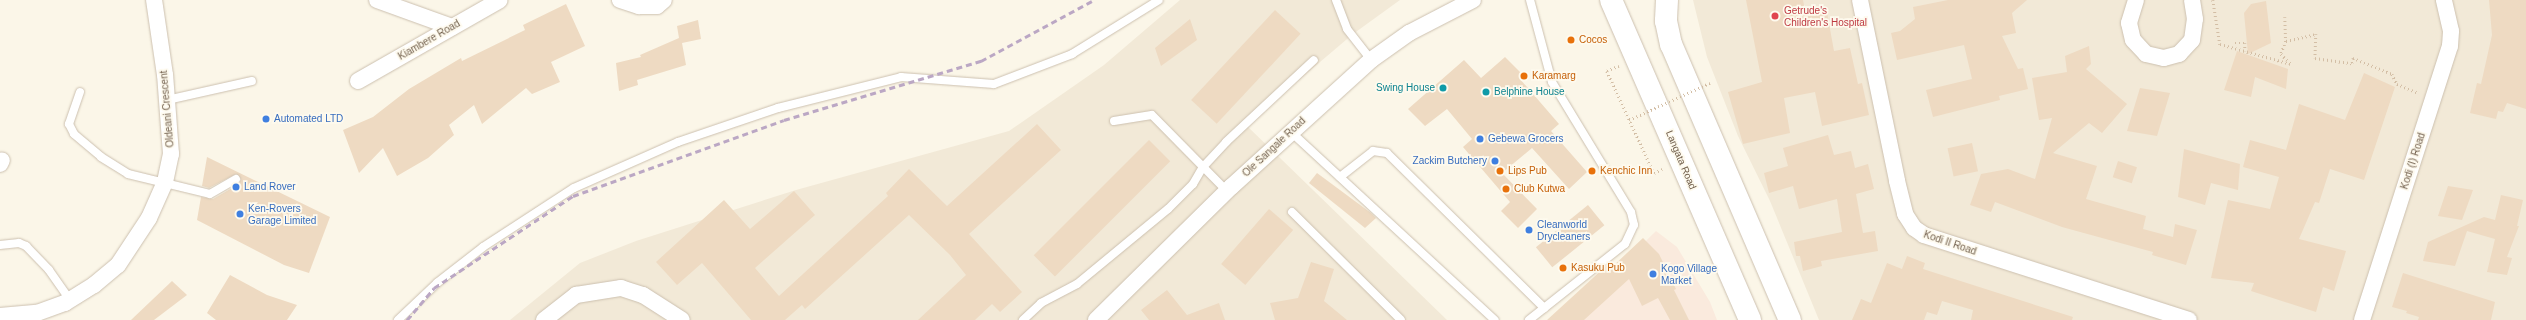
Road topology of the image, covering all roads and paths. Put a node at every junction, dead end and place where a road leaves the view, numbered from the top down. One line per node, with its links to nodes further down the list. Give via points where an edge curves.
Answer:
1 (154, 0): 30 (street, Oldeani Crescent)
2 (377, 0): 18 (street)
3 (500, 0): 18 (street, Kiambere Road)
4 (620, 0): 5 (street, via 639,6 657,6)
5 (664, 0)
6 (1159, 0): 45 (lane, via 1072,54 994,84 901,77 778,108 678,142 574,188 483,248 437,283)
7 (1336, 0): 23 (lane, via 1347,29)
8 (1473, 0): 23 (street, Ole Sangale Road, via 1409,33)
9 (1530, 0): 43 (lane, via 1552,82 1631,212 1634,226 1625,244)
10 (1612, 0): 53 (main road, Langata Road)
11 (1667, 0): 54 (main road, via 1666,21 1671,44)
12 (1860, 0): 55 (street, Kodi II Road, via 1897,181 1906,214 1914,228 1924,235)
13 (2136, 0): 14 (street, via 2129,23 2133,40 2146,54 2164,58 2179,54 2192,40 2195,19)
14 (2192, 0)
15 (2213, 0): 21 (path, via 2220,44)
16 (2444, 0): 56 (street, Kodi (I) Road, via 2451,31 2450,46)
17 (2285, 17): 19 (path)
18 (452, 27): 25 (street, Kiambere Road)
19 (2286, 41): 21 (path, via 2281,54 2291,64); 29 (path, via 2316,34 2315,58 2352,63 2353,58 2392,74 2397,84)
20 (2235, 43): 21 (path, via 2245,43)
21 (2245, 51)
22 (1314, 60): 34 (lane, via 1226,142)
23 (1371, 60): 33 (street, Ole Sangale Road)
24 (1607, 71): 31 (path)
25 (358, 80)
26 (252, 81): 30 (lane)
27 (1710, 82): 31 (path, bridge)
28 (80, 92): 38 (lane, via 69,124 74,134 101,157 128,174)
29 (2422, 94)
30 (167, 100): 38 (street, Oldeani Crescent, via 171,154)
31 (1629, 120): 35 (path)
32 (1114, 121): 34 (lane, via 1152,116)
33 (1291, 132): 36 (lane); 39 (street, Ole Sangale Road)
34 (1203, 167): 39 (lane); 48 (lane, via 1194,184 1168,209 1077,284 1041,303)
35 (1654, 173)
36 (1340, 177): 43 (lane, via 1373,151 1387,153); 51 (lane)
37 (236, 179): 38 (lane, via 210,194)
38 (165, 182): 42 (street, Oldeani Crescent, via 149,218 118,265 94,286)
39 (1227, 191): 49 (street, Ole Sangale Road)
40 (1292, 212): 50 (lane)
41 (0, 245): 42 (lane, via 19,243 26,246 49,270)
42 (70, 300): 44 (street, Oldeani Crescent, via 37,313)
43 (1544, 308): 52 (lane)
44 (0, 316)
45 (398, 320)
46 (544, 320): 47 (street, via 576,295 621,288 643,295)
47 (682, 320)
48 (1023, 320)
49 (1096, 320)
50 (1401, 320)
51 (1495, 320)
52 (1529, 320)
53 (1750, 320)
54 (1790, 320)
55 (2189, 320)
56 (2362, 320)

